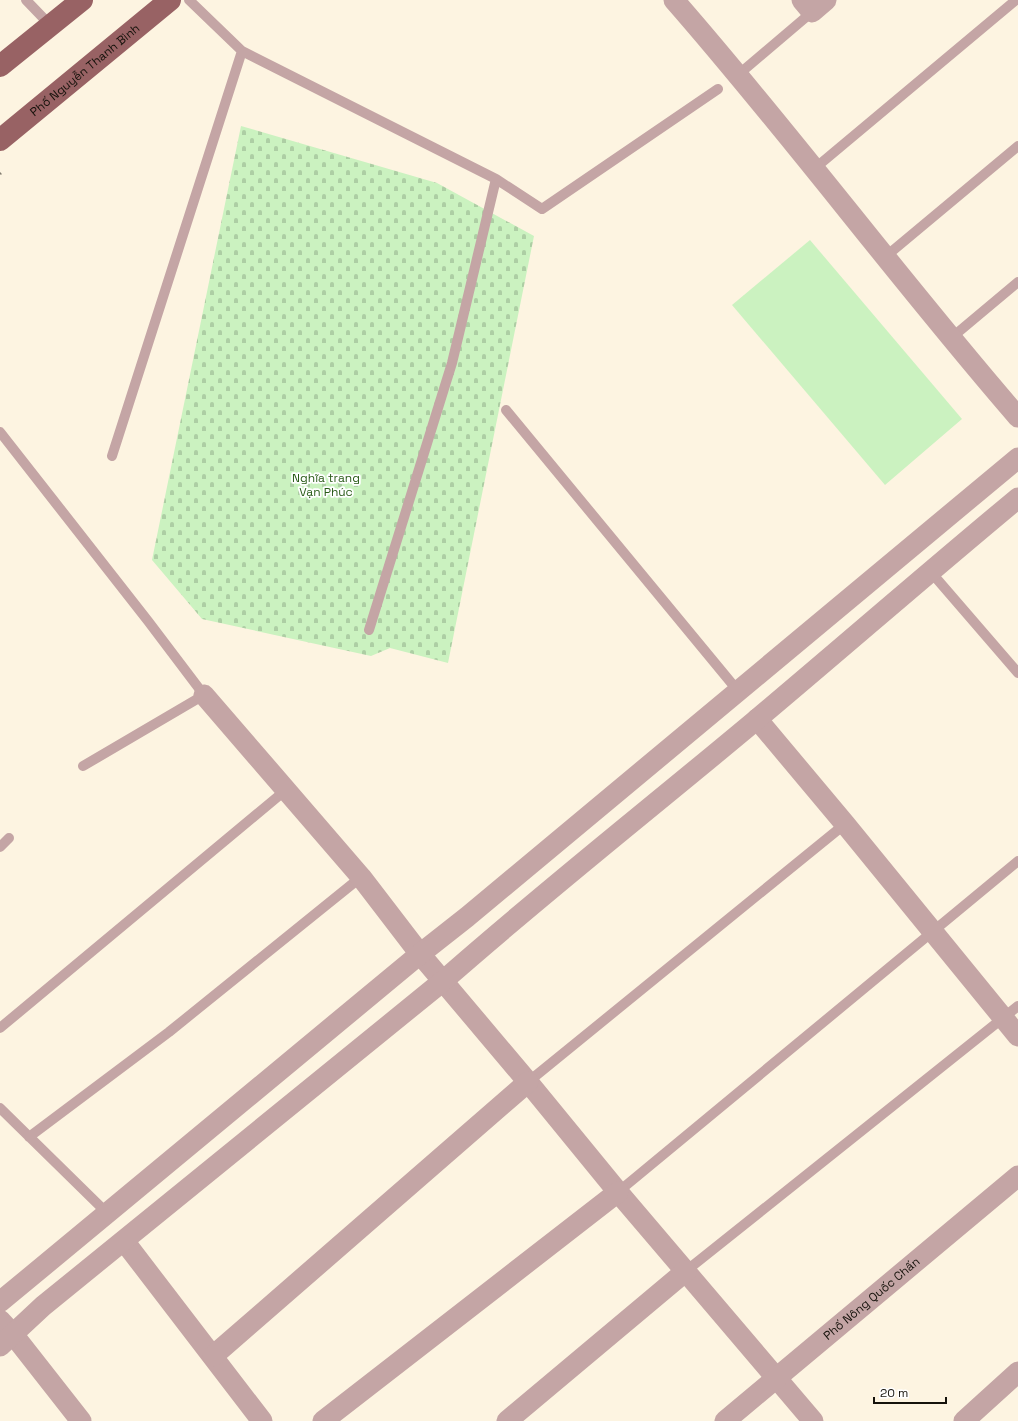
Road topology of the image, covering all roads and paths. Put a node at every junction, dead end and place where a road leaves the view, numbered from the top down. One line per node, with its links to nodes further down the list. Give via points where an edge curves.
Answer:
1 (26, 0): 8 (lane)
2 (82, 0): 8 (main road)
3 (170, 0): 13 (main road, Phố Nguyễn Thanh Bình)
4 (189, 0): 9 (lane)
5 (674, 0): 11 (street)
6 (1016, 0): 15 (lane)
7 (813, 4): 11 (lane)
8 (51, 26): 10 (main road)
9 (242, 51): 16 (lane); 23 (lane)
10 (3, 59)
11 (739, 74): 15 (street)
12 (718, 89): 16 (lane, via 542,209)
13 (0, 140)
14 (1018, 146): 17 (lane)
15 (814, 169): 17 (street)
16 (496, 179): 27 (lane, via 452,363)
17 (885, 257): 19 (street)
18 (1018, 282): 19 (lane)
19 (950, 339): 21 (street)
20 (506, 410): 29 (lane)
21 (1018, 417)
22 (0, 432): 30 (lane)
23 (112, 456)
24 (1018, 458): 29 (street)
25 (1018, 498): 26 (street)
26 (930, 571): 28 (lane); 31 (street)
27 (369, 630)
28 (1018, 673)
29 (738, 692): 40 (street)
30 (204, 695): 32 (lane); 33 (street)
31 (757, 719): 34 (street); 41 (street, via 489,940)
32 (83, 766)
33 (287, 789): 38 (street); 43 (lane)
34 (845, 824): 39 (street); 45 (lane)
35 (9, 838): 36 (lane)
36 (0, 846)
37 (1018, 861): 39 (lane)
38 (361, 877): 40 (street); 47 (lane, via 169,1032)
39 (933, 932): 42 (street); 49 (lane)
40 (420, 954): 41 (street); 50 (street)
41 (443, 982): 45 (street); 51 (street)
42 (1011, 1012): 44 (street); 52 (lane)
43 (0, 1028)
44 (1018, 1036)
45 (528, 1082): 49 (street); 55 (street)
46 (0, 1108): 47 (lane)
47 (29, 1137): 50 (lane)
48 (1018, 1176): 57 (street, Phố Nông Quốc Chấn)
49 (618, 1192): 52 (street); 60 (street)
50 (107, 1213): 53 (street)
51 (124, 1241): 54 (street); 55 (street)
52 (686, 1272): 57 (street); 61 (street)
53 (0, 1302)
54 (4, 1333): 58 (street)
55 (213, 1356): 59 (street)
56 (1018, 1372): 64 (street)
57 (776, 1378): 62 (street, Phố Nông Quốc Chấn); 63 (street)
58 (81, 1421)
59 (262, 1421)
60 (323, 1421)
61 (507, 1421)
62 (725, 1421)
63 (813, 1421)
64 (964, 1421)

